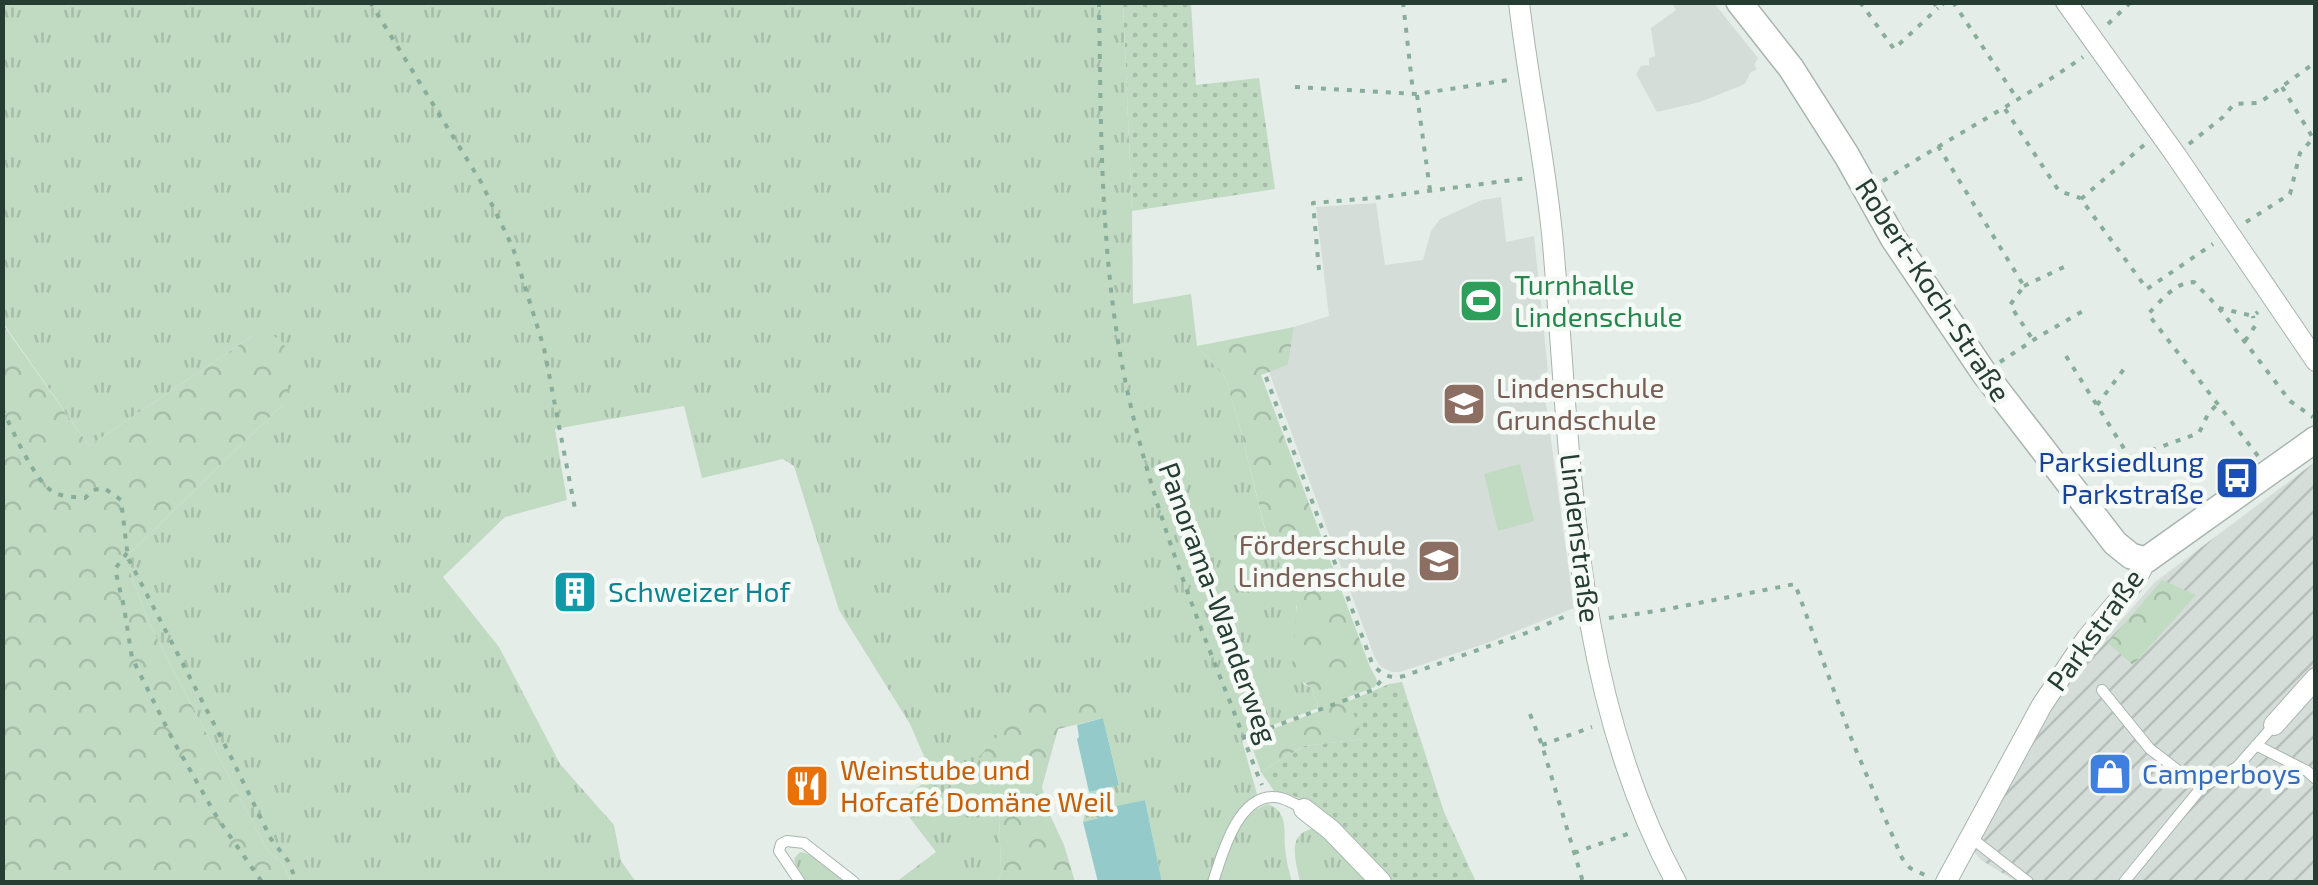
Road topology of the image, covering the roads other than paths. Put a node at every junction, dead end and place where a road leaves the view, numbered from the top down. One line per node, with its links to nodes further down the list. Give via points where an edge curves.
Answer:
1 (1519, 2): 19 (street, Lindenstraße, via 1553,247 1588,617 1631,784)
2 (1739, 2): 6 (street, Robert-Koch-Straße, via 1791,68 1984,373 2115,543)
3 (2066, 2): 4 (street)
4 (2316, 361)
5 (2312, 448): 6 (street, Parkstraße)
6 (2146, 560): 14 (street, Parkstraße, via 2067,665)
7 (2316, 678): 9 (street)
8 (2102, 690): 12 (lane, via 2150,749)
9 (2274, 725): 10 (lane)
10 (2256, 744): 11 (lane); 12 (lane, via 2237,767)
11 (2316, 778)
12 (2201, 788): 22 (lane)
13 (1304, 809): 17 (lane, via 1270,797 1252,805 1238,820); 18 (street)
14 (1969, 836): 20 (street, Parkstraße); 21 (lane)
15 (800, 882): 16 (lane, via 779,851 792,840)
16 (854, 882)
17 (1213, 882)
18 (1381, 882)
19 (1676, 882)
20 (1943, 882)
21 (2028, 882)
22 (2124, 882)

